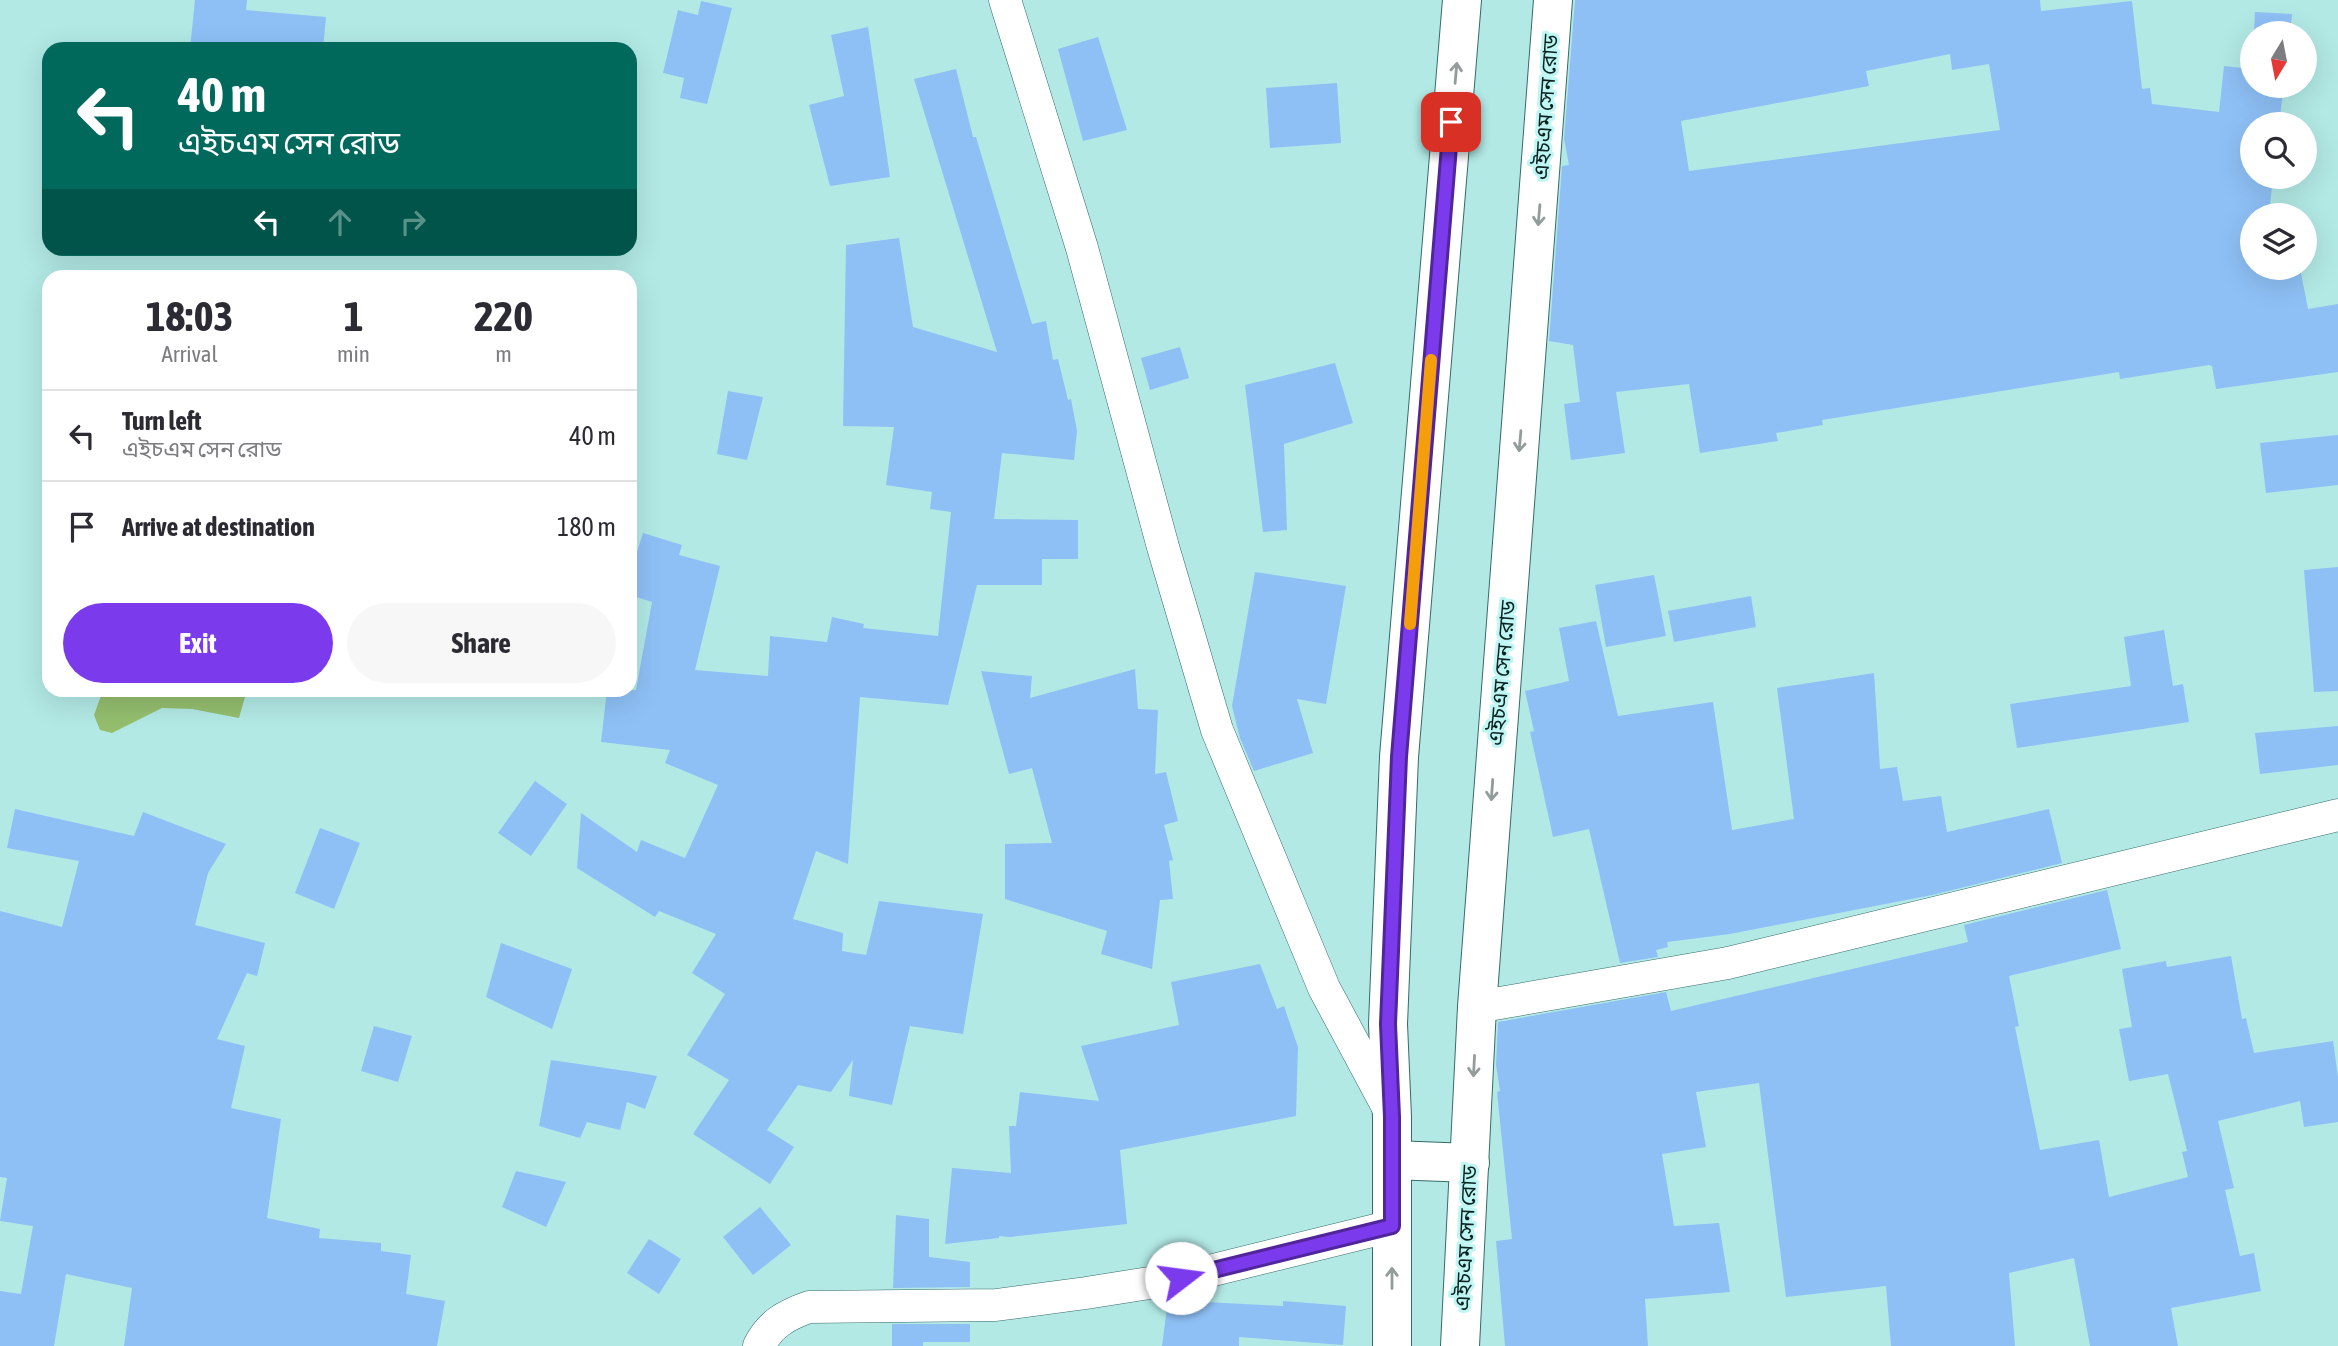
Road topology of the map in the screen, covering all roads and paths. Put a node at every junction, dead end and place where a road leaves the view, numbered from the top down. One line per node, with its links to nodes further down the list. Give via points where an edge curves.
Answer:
1 (1005, 0): 6 (street, via 1082,247 1217,730 1324,988)
2 (1462, 0): 6 (main road, one-way to 2, via 1388,1024 1399,757)
3 (1553, 0): 5 (main road, এইচএম সেন রোড, one-way to 5)
4 (2338, 815): 5 (street, via 1728,963)
5 (1477, 1007): 8 (main road, এইচএম সেন রোড, one-way to 8)
6 (1392, 1117): 7 (main road)
7 (1392, 1160): 8 (main road); 9 (main road)
8 (1470, 1163): 12 (main road, এইচএম সেন রোড)
9 (1392, 1226): 10 (street, via 1181,1278 1086,1293 996,1305 809,1307 767,1329); 11 (main road, one-way to 9)
10 (758, 1346)
11 (1392, 1346)
12 (1460, 1346)

